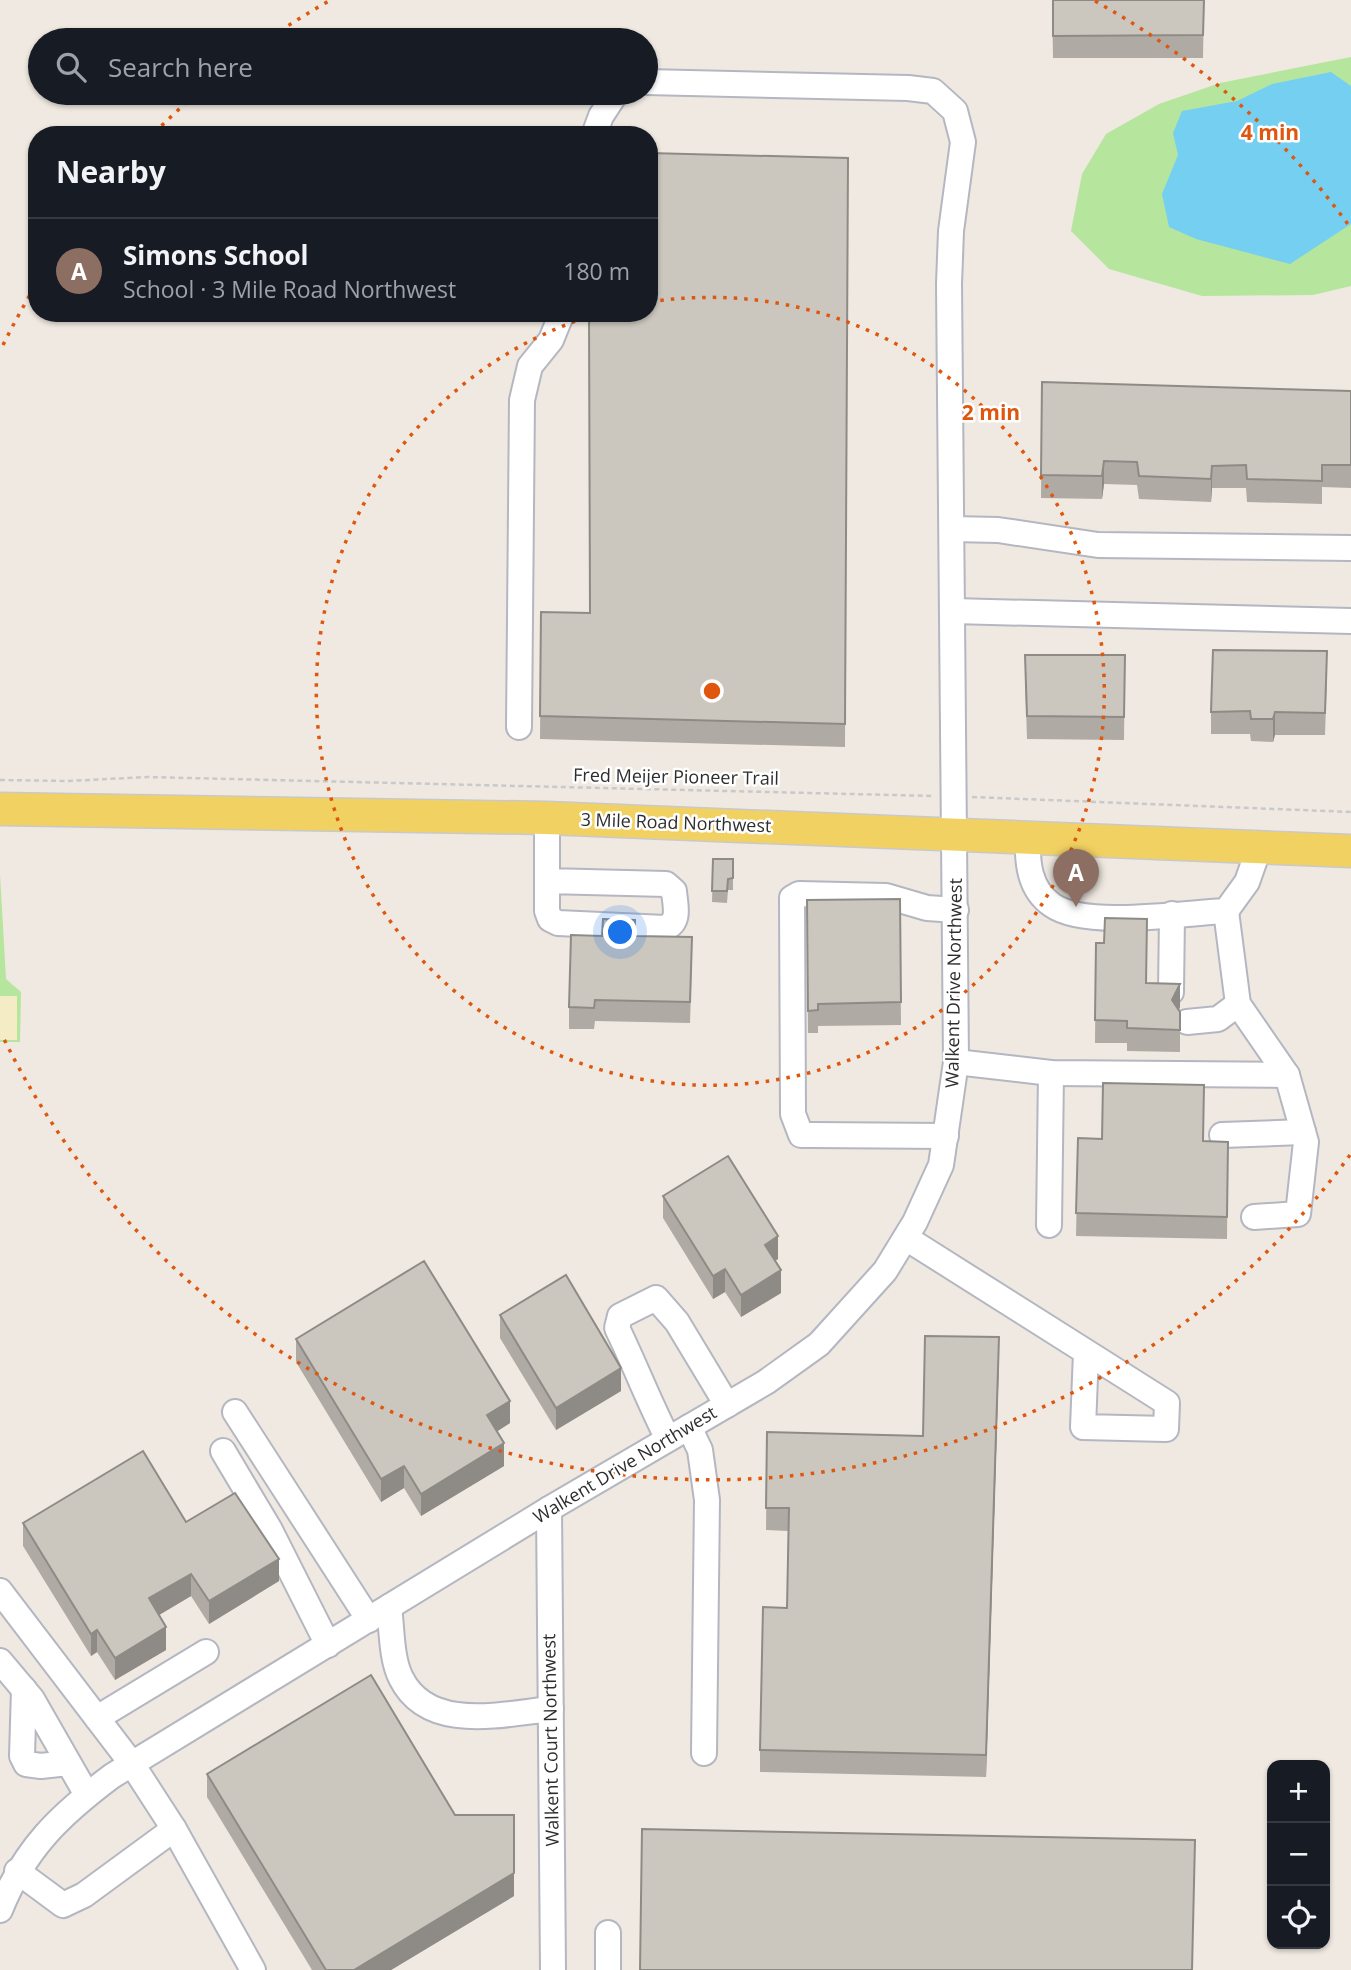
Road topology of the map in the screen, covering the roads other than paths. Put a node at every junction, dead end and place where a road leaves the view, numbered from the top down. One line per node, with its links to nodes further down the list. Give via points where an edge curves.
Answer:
1 (658, 82): 5 (street, Walkent Drive Northwest, via 933,91 955,111 963,142 949,284)
2 (610, 105): 3 (street)
3 (599, 126)
4 (558, 322): 9 (street, via 551,340 530,366 522,400)
5 (952, 529): 6 (street, via 998,530 1098,545); 7 (street, Walkent Drive Northwest)
6 (1351, 548)
7 (953, 611): 8 (street); 12 (street, Walkent Drive Northwest)
8 (1351, 621)
9 (519, 727)
10 (0, 809): 11 (main road, 3 Mile Road Northwest)
11 (547, 818): 12 (main road, 3 Mile Road Northwest); 16 (street)
12 (956, 836): 13 (main road, 3 Mile Road Northwest); 17 (street, Walkent Drive Northwest)
13 (1028, 838): 14 (main road, 3 Mile Road Northwest); 19 (street, via 1030,873 1051,905 1075,915 1100,918)
14 (1259, 848): 15 (main road, 3 Mile Road Northwest); 18 (street, via 1247,881)
15 (1351, 851)
16 (547, 881): 16 (street, via 547,911 558,923 665,928 676,918 674,891 666,884)
17 (956, 910): 23 (street, Walkent Drive Northwest); 28 (street, via 927,908 886,896 799,894 792,898 796,1128 802,1135)
18 (1226, 911): 19 (street); 21 (street)
19 (1172, 914): 20 (street)
20 (1171, 992)
21 (1238, 1004): 22 (street, via 1218,1019); 25 (street)
22 (1188, 1022)
23 (956, 1062): 24 (street); 28 (street, Walkent Drive Northwest)
24 (1051, 1073): 25 (street); 30 (street)
25 (1287, 1075): 26 (street)
26 (1303, 1132): 27 (street); 29 (street, via 1306,1142 1298,1214)
27 (1222, 1135)
28 (946, 1136): 31 (street, Walkent Drive Northwest, via 941,1165)
29 (1254, 1217)
30 (1049, 1225)
31 (906, 1238): 32 (street); 33 (street, Walkent Drive Northwest, via 885,1271 819,1344)
32 (1086, 1352)
33 (727, 1405): 35 (street, Walkent Drive Northwest); 35 (street, via 677,1322 656,1298 635,1307 621,1316 617,1328 640,1384)
34 (235, 1412): 39 (street)
35 (679, 1433): 37 (street, Walkent Drive Northwest); 46 (street, via 700,1450 707,1500)
36 (223, 1451): 40 (street, via 270,1530)
37 (549, 1509): 39 (street, Walkent Drive Northwest); 44 (street, Walkent Court Northwest)
38 (0, 1591): 45 (street)
39 (379, 1614): 40 (street, Walkent Drive Northwest); 44 (street, via 399,1675 409,1691 427,1705 452,1716 471,1717)
40 (328, 1645): 48 (street, Walkent Drive Northwest)
41 (206, 1652): 45 (street)
42 (0, 1661): 43 (street)
43 (24, 1689): 47 (street); 47 (street, via 22,1756 26,1764)
44 (551, 1709): 55 (street, Walkent Court Northwest)
45 (97, 1718): 48 (street)
46 (704, 1752)
47 (68, 1763): 49 (street)
48 (132, 1764): 49 (street, Walkent Drive Northwest); 50 (street)
49 (87, 1795): 51 (street, Walkent Drive Northwest, via 64,1812)
50 (174, 1829): 51 (street, via 85,1895 63,1905); 54 (street)
51 (9, 1879): 52 (street, Walkent Drive Northwest)
52 (0, 1910)
53 (608, 1933): 56 (street)
54 (253, 1970)
55 (553, 1970)
56 (608, 1970)

